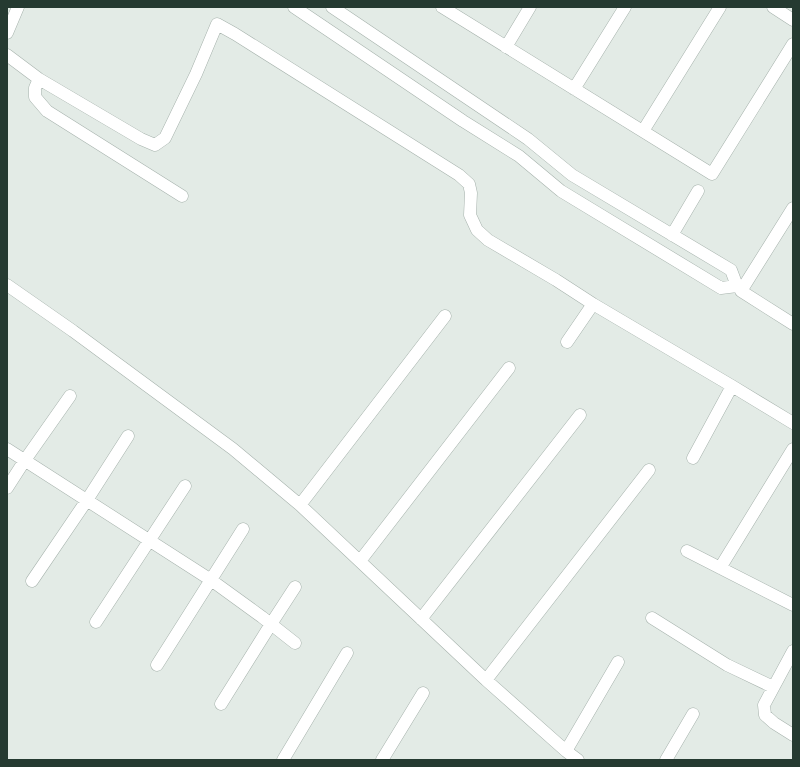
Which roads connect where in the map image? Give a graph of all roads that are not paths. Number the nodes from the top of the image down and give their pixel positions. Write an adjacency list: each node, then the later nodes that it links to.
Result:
1 (18, 7): 10 (street)
2 (294, 7): 17 (street)
3 (332, 7): 15 (street)
4 (442, 7): 12 (street)
5 (530, 7): 12 (street)
6 (625, 7): 16 (street)
7 (720, 7): 20 (street)
8 (773, 7): 9 (street)
9 (793, 20)
10 (7, 33)
11 (793, 44): 20 (street)
12 (506, 47): 16 (street)
13 (7, 55): 14 (street)
14 (39, 79): 22 (street); 27 (street)
15 (454, 88): 17 (street); 18 (street)
16 (574, 89): 20 (street)
17 (442, 107): 19 (street)
18 (486, 110): 19 (street); 24 (street)
19 (474, 128): 26 (street)
20 (643, 131)
21 (698, 191): 24 (street)
22 (182, 196)
23 (793, 208): 26 (street)
24 (672, 235): 26 (street)
25 (7, 285): 45 (street)
26 (739, 289): 29 (street)
27 (593, 304): 30 (street); 32 (street)
28 (445, 316): 45 (street)
29 (793, 324)
30 (567, 342)
31 (510, 368): 49 (street)
32 (732, 386): 35 (street); 39 (street)
33 (70, 396): 40 (street)
34 (580, 415): 56 (street)
35 (793, 424)
36 (128, 436): 44 (street)
37 (7, 449): 40 (street)
38 (793, 449): 50 (street)
39 (693, 458)
40 (25, 460): 43 (street); 44 (street)
41 (649, 470): 64 (street)
42 (185, 486): 47 (street)
43 (7, 488)
44 (86, 500): 47 (street); 52 (street)
45 (300, 505): 49 (street)
46 (244, 529): 51 (street)
47 (150, 540): 51 (street); 57 (street)
48 (687, 551): 50 (street)
49 (360, 561): 56 (street)
50 (720, 568): 54 (street)
51 (211, 580): 58 (street); 63 (street)
52 (32, 581)
53 (295, 587): 58 (street)
54 (793, 605)
55 (652, 618): 65 (street)
56 (422, 619): 64 (street)
57 (96, 622)
58 (270, 624): 59 (street); 67 (street)
59 (295, 643)
60 (793, 651): 65 (street)
61 (347, 653): 71 (street)
62 (618, 662): 70 (street)
63 (157, 665)
64 (486, 680): 70 (street)
65 (773, 687): 69 (street)
66 (423, 693): 72 (street)
67 (221, 704)
68 (694, 714): 74 (street)
69 (793, 735)
70 (566, 751): 73 (street)
71 (283, 760)
72 (382, 760)
73 (578, 760)
74 (666, 760)

